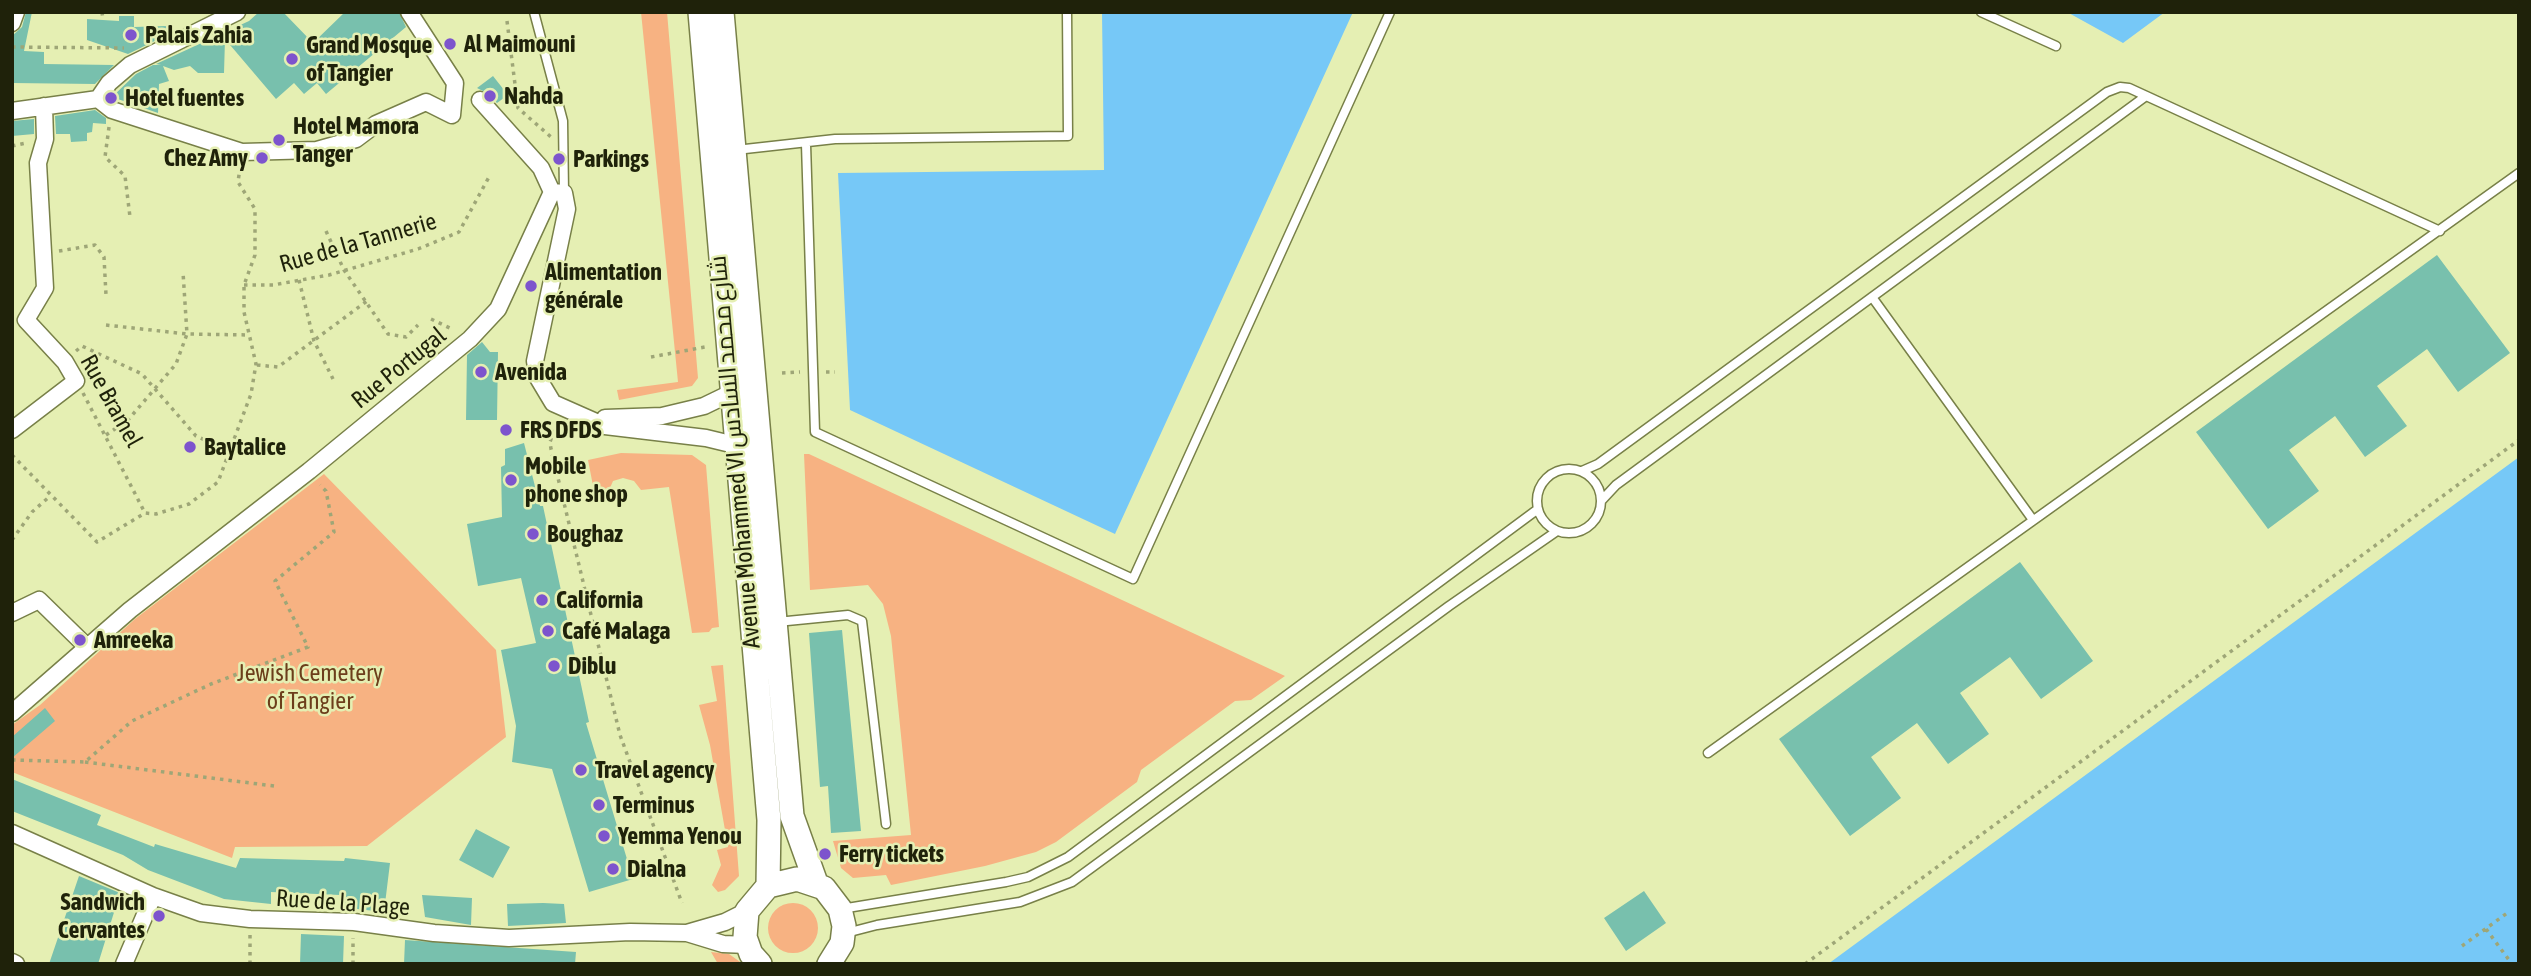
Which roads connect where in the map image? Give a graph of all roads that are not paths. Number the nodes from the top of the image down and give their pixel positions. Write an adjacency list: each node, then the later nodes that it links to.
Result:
1 (16, 12): 10 (street)
2 (237, 12): 13 (street)
3 (410, 12): 13 (street)
4 (534, 12): 20 (lane)
5 (700, 12): 23 (main road, Avenue Mohammed VI شارع محمد السادس)
6 (722, 12): 18 (main road, Avenue Mohammed VI شارع محمد السادس)
7 (1067, 12): 17 (lane)
8 (1390, 12): 17 (lane)
9 (1981, 12): 11 (lane)
10 (12, 23)
11 (2056, 46)
12 (2146, 96): 21 (lane); 22 (lane); 27 (lane)
13 (98, 99): 15 (street)
14 (480, 100): 20 (street)
15 (44, 106): 16 (street); 25 (street, Rue Bramel)
16 (12, 111)
17 (806, 144): 18 (lane)
18 (736, 150): 33 (main road, Avenue Mohammed VI شارع محمد السادس)
19 (2519, 173): 21 (lane)
20 (558, 192): 24 (street); 35 (street, Rue Portugal)
21 (2440, 231): 30 (lane)
22 (1872, 297): 28 (lane); 30 (lane)
23 (735, 391): 24 (street); 26 (main road, Avenue Mohammed VI شارع محمد السادس)
24 (592, 414): 26 (street)
25 (12, 430)
26 (739, 446): 40 (main road, Avenue Mohammed VI شارع محمد السادس)
27 (1581, 471): 28 (lane); 29 (lane)
28 (1602, 500): 31 (lane)
29 (1538, 509): 31 (lane); 42 (lane)
30 (2032, 520): 36 (lane)
31 (1557, 531): 45 (lane)
32 (12, 613): 34 (street)
33 (774, 622): 37 (lane); 39 (main road, Avenue Mohammed VI شارع محمد السادس)
34 (83, 643)
35 (12, 713)
36 (1709, 753)
37 (886, 824)
38 (12, 833): 41 (street, Rue de la Plage)
39 (816, 883): 40 (main road); 42 (main road)
40 (768, 886): 43 (main road)
41 (153, 896): 44 (street, Rue de la Plage); 47 (street)
42 (840, 909): 45 (main road)
43 (747, 911): 44 (street); 46 (main road)
44 (687, 933): 46 (street)
45 (844, 934): 48 (main road)
46 (753, 954)
47 (124, 964)
48 (829, 964)

